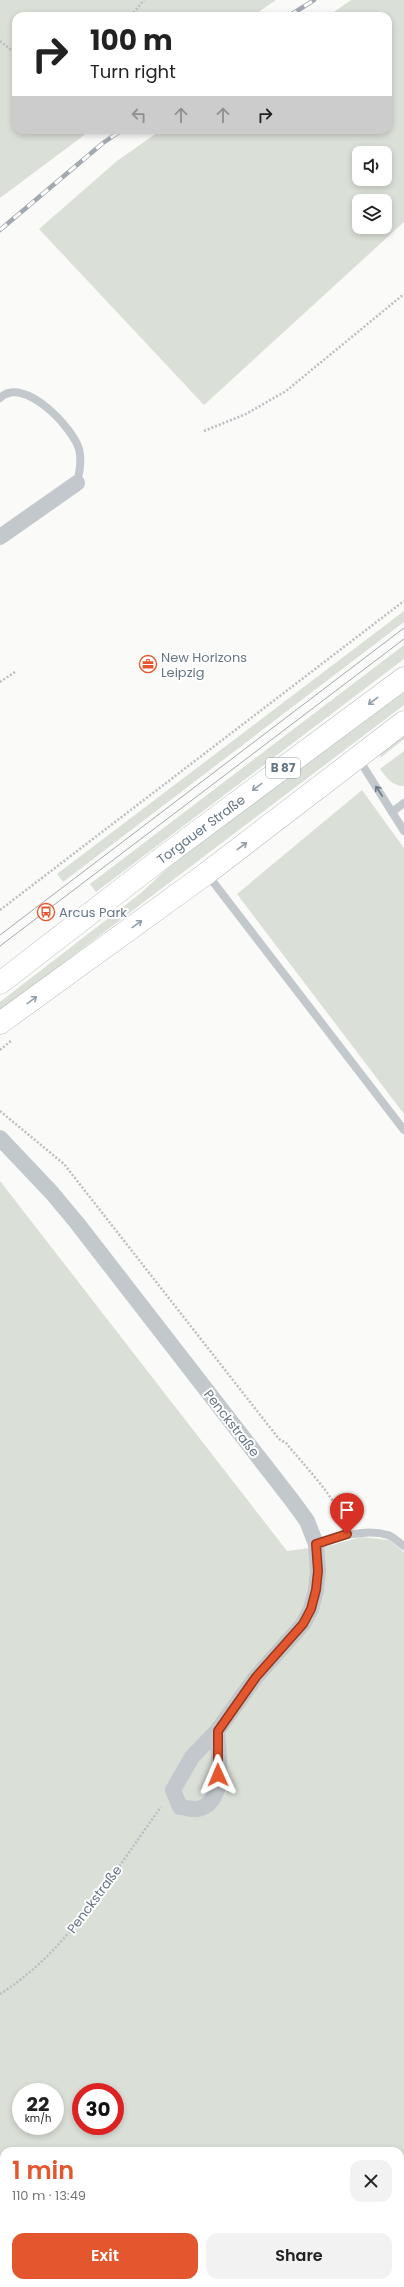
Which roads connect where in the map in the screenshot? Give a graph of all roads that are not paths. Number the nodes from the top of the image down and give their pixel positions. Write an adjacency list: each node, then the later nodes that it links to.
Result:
1 (0, 398): 2 (lane)
2 (77, 482): 3 (street)
3 (0, 538)
4 (404, 678): 11 (main road, Torgauer Straße / B 87, one-way to 11)
5 (404, 722): 6 (main road, B 87)
6 (358, 758): 8 (lane, one-way to 6); 10 (main road, B 87, one-way to 6)
7 (404, 803): 8 (lane)
8 (392, 812): 9 (lane)
9 (403, 829)
10 (207, 873): 12 (main road, B 87, one-way to 10); 13 (lane)
11 (0, 983)
12 (0, 1023)
13 (404, 1130)
14 (0, 1138): 15 (street, Penckstraße)
15 (316, 1544): 16 (lane); 17 (street, Penckstraße)
16 (404, 1546)
17 (218, 1731): 17 (street, Penckstraße)

